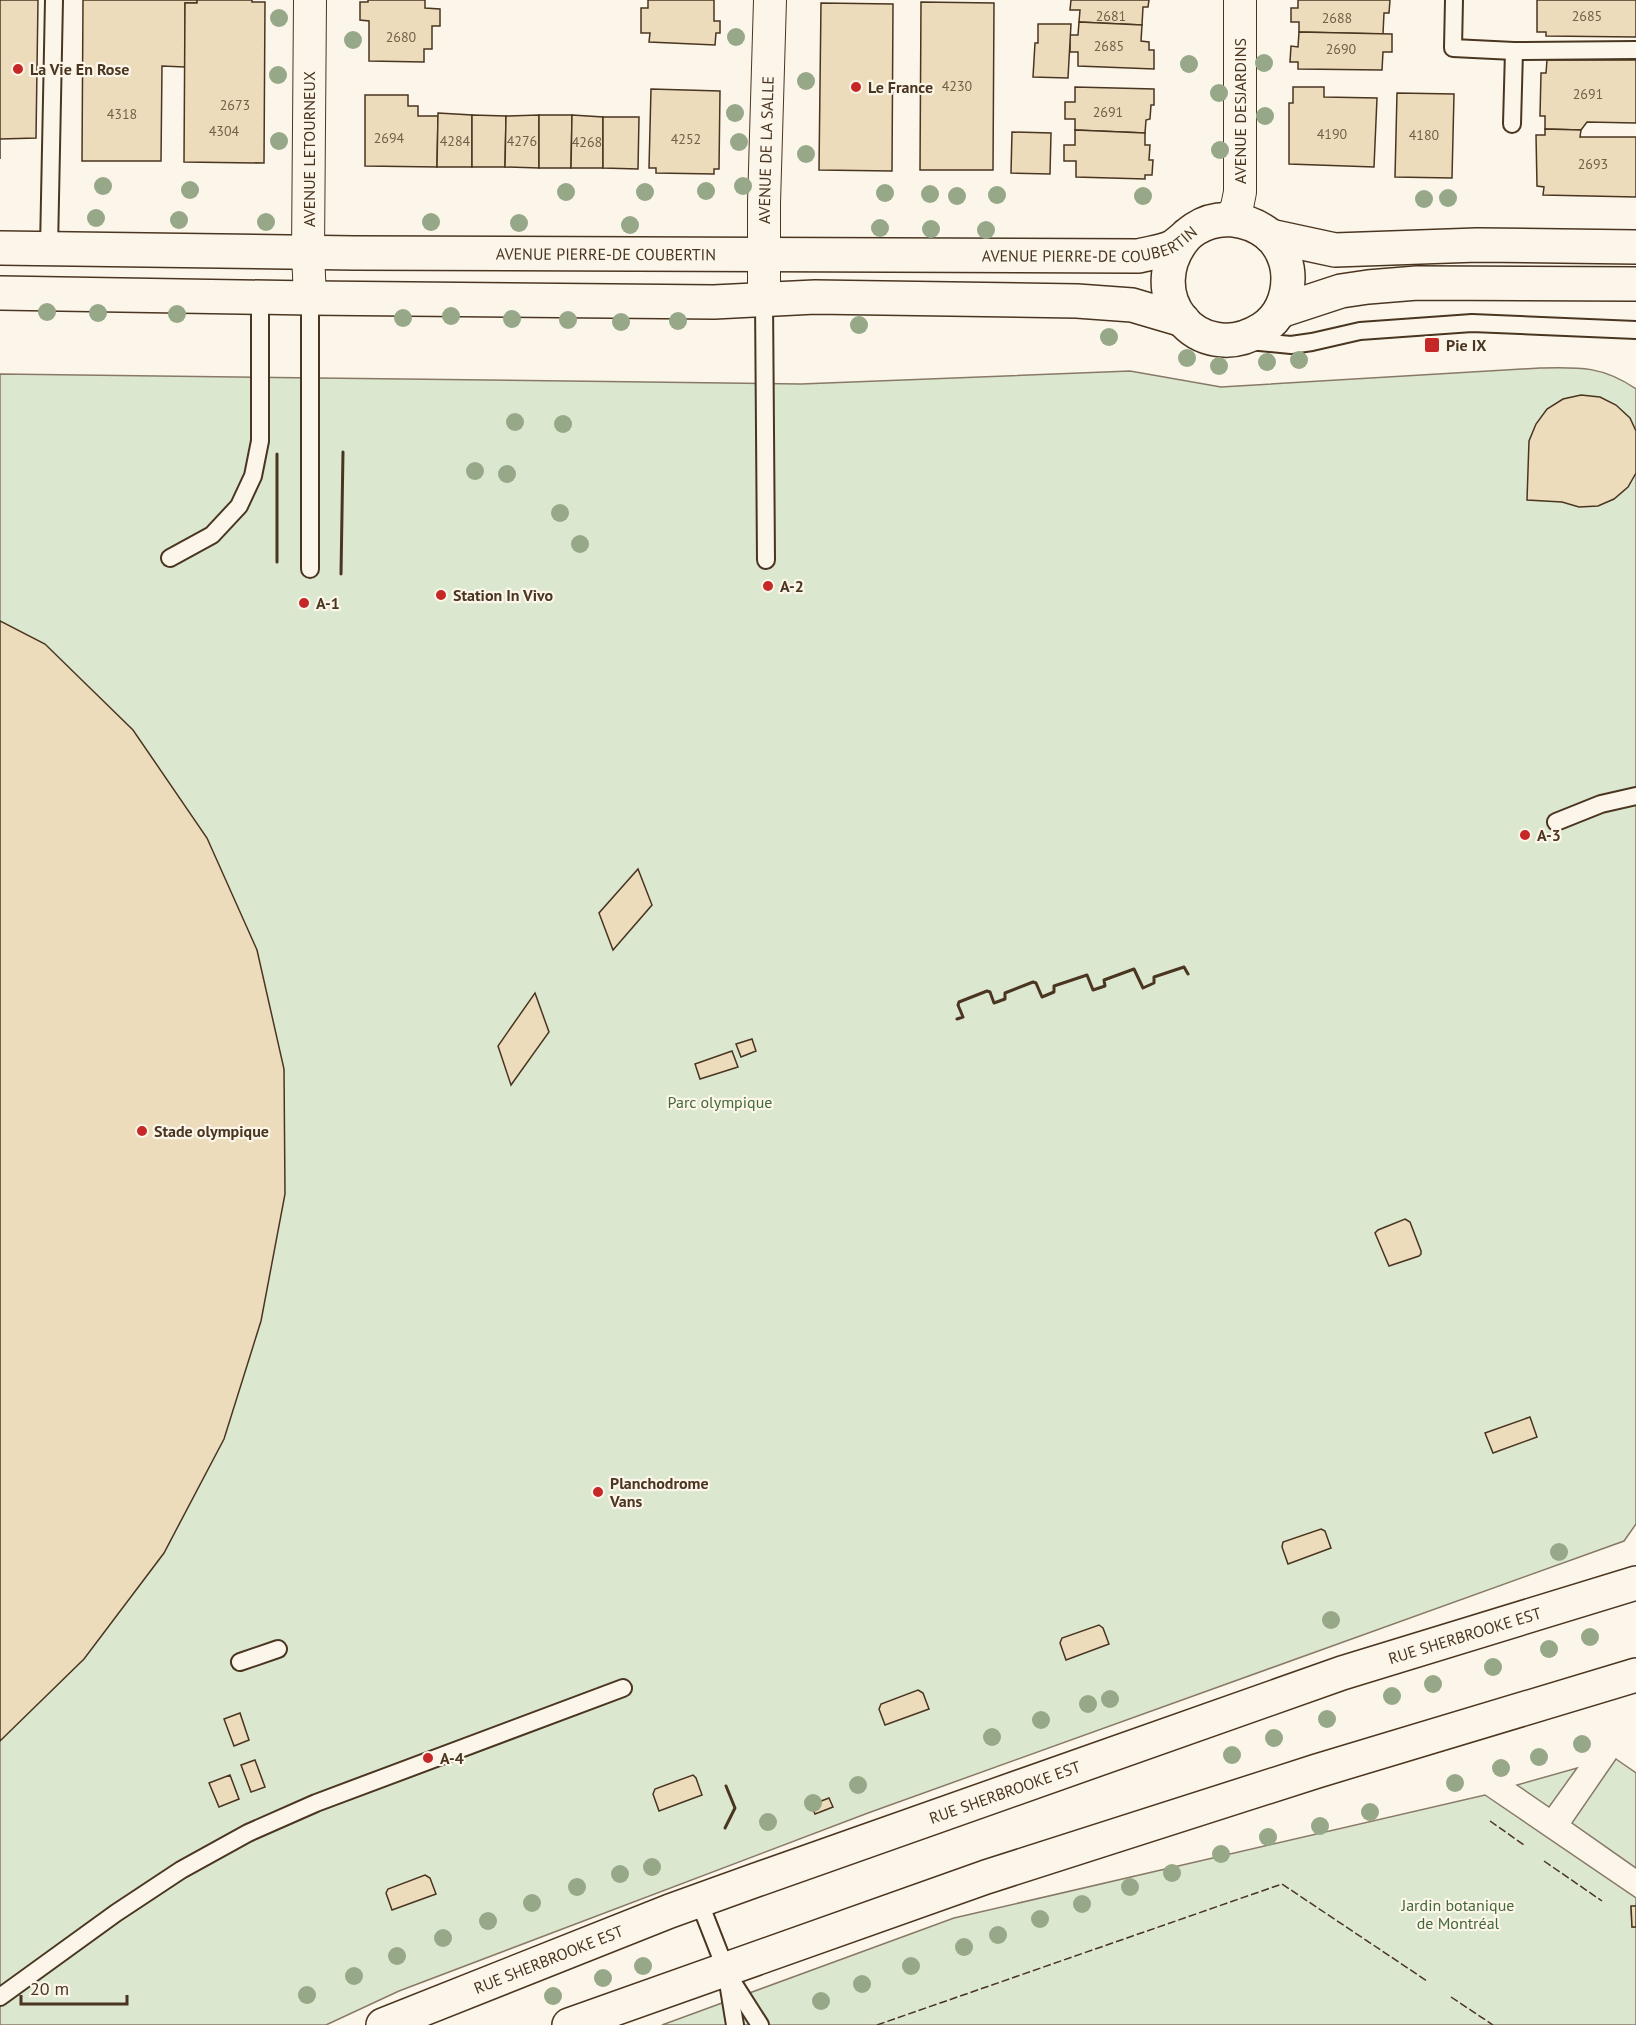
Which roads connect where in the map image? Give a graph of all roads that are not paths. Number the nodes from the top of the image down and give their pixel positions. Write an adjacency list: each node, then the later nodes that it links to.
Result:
1 (54, 0): 14 (lane)
2 (310, 0): 15 (street, AVENUE LETOURNEUX)
3 (770, 0): 16 (street, AVENUE DE LA SALLE)
4 (1240, 0): 9 (street, AVENUE DESJARDINS)
5 (1454, 0): 7 (lane)
6 (1636, 50): 7 (lane)
7 (1514, 51): 8 (lane)
8 (1512, 124)
9 (1230, 219): 10 (street); 11 (street)
10 (1187, 235): 16 (street, AVENUE PIERRE-DE COUBERTIN); 23 (street, AVENUE PIERRE-DE COUBERTIN)
11 (1270, 236): 12 (street); 22 (street)
12 (1636, 247)
13 (0, 248): 14 (street, AVENUE PIERRE-DE COUBERTIN)
14 (49, 248): 15 (street, AVENUE PIERRE-DE COUBERTIN)
15 (308, 253): 16 (street, AVENUE PIERRE-DE COUBERTIN); 20 (street, AVENUE LETOURNEUX)
16 (763, 254): 21 (street, AVENUE DE LA SALLE)
17 (1636, 284): 22 (street)
18 (0, 293): 19 (street)
19 (260, 297): 20 (street); 26 (lane)
20 (310, 298): 21 (street); 28 (lane)
21 (764, 300): 23 (street); 27 (lane)
22 (1280, 311): 25 (street)
23 (1183, 320): 25 (street)
24 (1636, 330): 25 (lane)
25 (1239, 339)
26 (170, 558)
27 (766, 560)
28 (310, 568)
29 (1636, 796): 30 (lane)
30 (1556, 822)
31 (1636, 1583): 36 (street, RUE SHERBROOKE EST)
32 (278, 1649): 33 (lane)
33 (240, 1662)
34 (1636, 1675): 37 (street)
35 (623, 1688): 38 (lane)
36 (699, 1901): 37 (lane); 39 (street, RUE SHERBROOKE EST)
37 (726, 1970): 40 (street); 41 (lane); 42 (lane)
38 (0, 1997)
39 (383, 2025)
40 (569, 2025)
41 (735, 2025)
42 (760, 2025)

